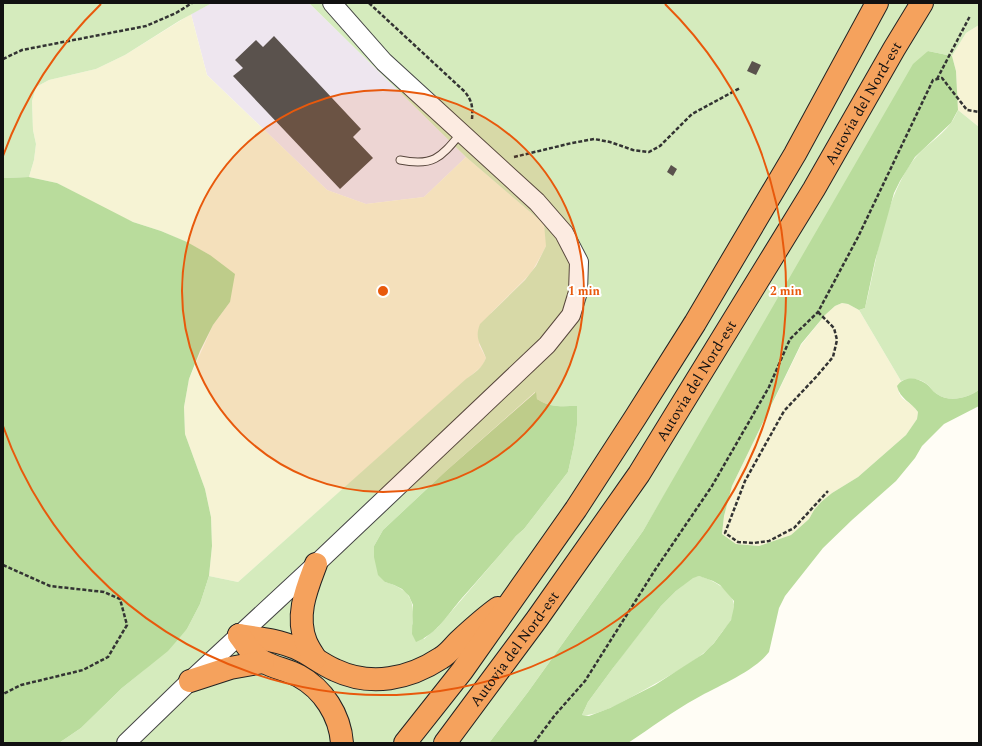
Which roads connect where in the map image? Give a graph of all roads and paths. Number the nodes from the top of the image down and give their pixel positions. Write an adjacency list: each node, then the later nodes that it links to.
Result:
1 (192, 3): 7 (path)
2 (332, 3): 11 (street)
3 (368, 3): 11 (path)
4 (877, 3): 18 (highway, Autovia del Nord-est)
5 (922, 3): 27 (highway, Autovia del Nord-est)
6 (970, 16): 8 (path)
7 (3, 59)
8 (937, 79): 10 (path); 14 (path)
9 (740, 88): 13 (path)
10 (979, 112)
11 (462, 133): 12 (lane); 13 (street)
12 (400, 160)
13 (495, 163): 16 (street)
14 (818, 312): 15 (path); 28 (path)
15 (828, 491)
16 (316, 564): 19 (street); 20 (highway)
17 (3, 566): 23 (path)
18 (515, 595): 20 (highway); 26 (highway, Autovia del Nord-est)
19 (239, 635): 20 (highway); 21 (highway); 22 (street)
20 (315, 658)
21 (263, 662): 22 (highway); 25 (highway)
22 (190, 680): 24 (street)
23 (3, 694)
24 (126, 743)
25 (342, 743)
26 (406, 743)
27 (445, 743)
28 (534, 743)

